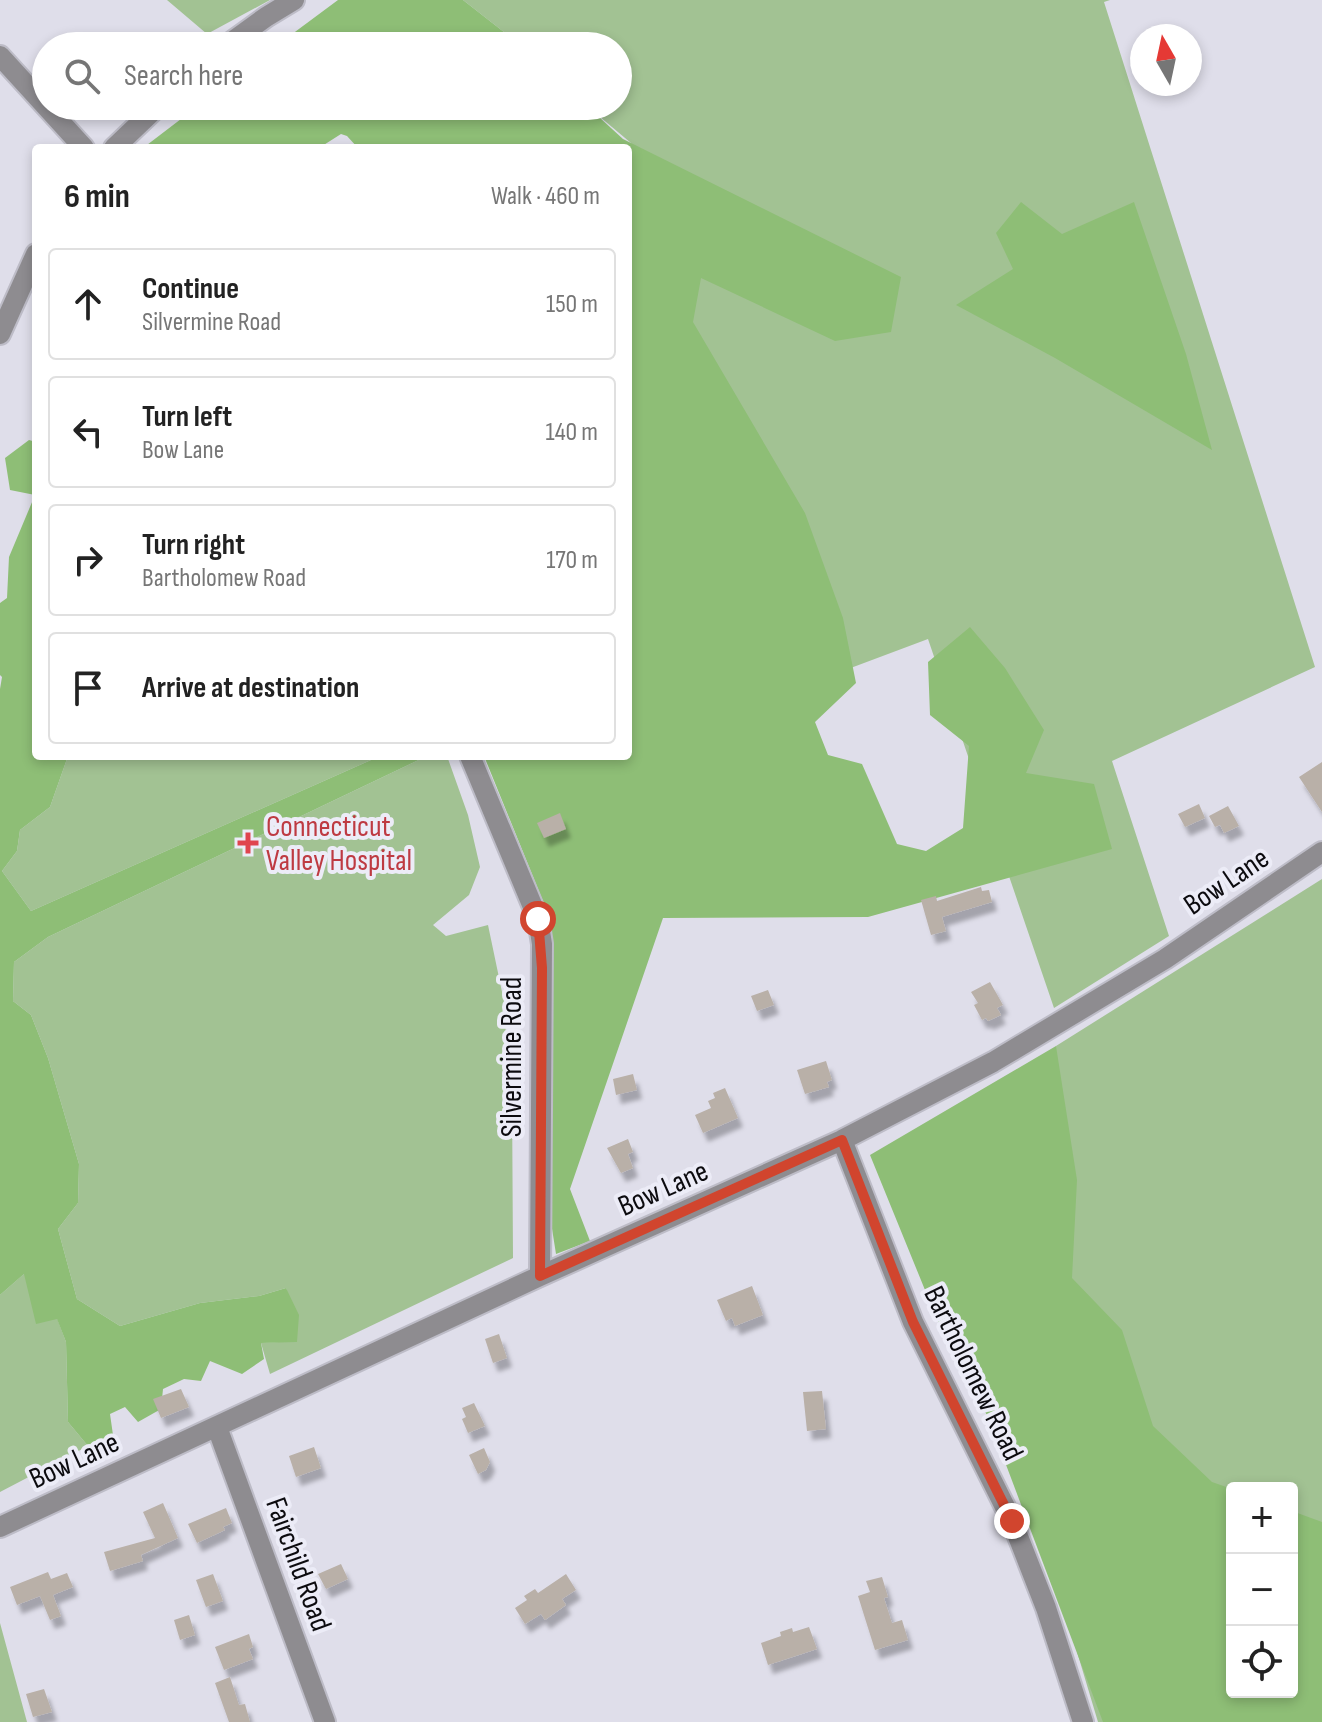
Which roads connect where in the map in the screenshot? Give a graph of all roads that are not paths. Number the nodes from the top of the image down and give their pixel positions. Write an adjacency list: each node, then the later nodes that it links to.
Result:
1 (294, 0): 2 (street)
2 (245, 32)
3 (0, 56): 4 (street)
4 (32, 91)
5 (58, 120): 7 (street)
6 (143, 120): 8 (street)
7 (80, 144)
8 (118, 144)
9 (32, 263): 10 (street)
10 (0, 334)
11 (472, 760): 14 (street, Silvermine Road)
12 (1322, 852): 13 (street, Bow Lane)
13 (842, 1140): 14 (street, Bow Lane); 18 (street, Bartholomew Road)
14 (540, 1276): 15 (street, Bow Lane)
15 (217, 1427): 16 (street, Bow Lane); 17 (street, Fairchild Road)
16 (0, 1527)
17 (325, 1722)
18 (1083, 1722)

